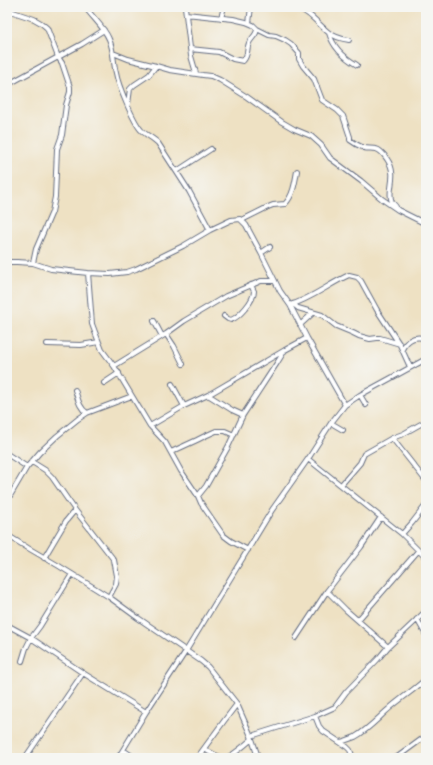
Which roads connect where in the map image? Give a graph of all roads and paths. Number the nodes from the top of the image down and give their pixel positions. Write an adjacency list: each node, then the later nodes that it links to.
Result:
1 (85, 7): 11 (street)
2 (185, 7): 7 (street)
3 (224, 7): 8 (street)
4 (251, 7): 9 (street)
5 (295, 7): 12 (street)
6 (7, 10): 16 (street)
7 (186, 14): 8 (street); 14 (street)
8 (221, 18): 9 (street)
9 (249, 23): 10 (street)
10 (257, 29): 14 (street); 25 (street)
11 (104, 30): 15 (street); 16 (street)
12 (328, 32): 13 (street); 17 (street)
13 (349, 40)
14 (190, 49): 19 (street)
15 (113, 53): 18 (street); 21 (street)
16 (58, 57): 20 (street); 32 (street)
17 (357, 65)
18 (156, 66): 19 (street); 21 (street)
19 (196, 73): 25 (street)
20 (7, 85)
21 (128, 104): 23 (street)
22 (211, 149): 23 (street)
23 (177, 171): 28 (street)
24 (298, 171): 26 (street)
25 (398, 210): 27 (street)
26 (242, 220): 28 (street); 30 (street)
27 (426, 224)
28 (210, 230): 33 (street)
29 (270, 247): 30 (street)
30 (261, 253): 34 (street)
31 (7, 262): 32 (street)
32 (33, 263): 33 (street)
33 (88, 273): 44 (street)
34 (275, 281): 35 (street); 36 (street)
35 (251, 285): 38 (street); 41 (street)
36 (292, 305): 37 (street); 40 (street); 46 (street)
37 (314, 313): 40 (street); 46 (street)
38 (224, 316)
39 (154, 321): 41 (street)
40 (300, 325): 42 (street)
41 (164, 335): 49 (street); 50 (street)
42 (306, 338): 47 (street); 59 (street)
43 (426, 339): 46 (street)
44 (99, 342): 45 (street); 50 (street)
45 (47, 344)
46 (401, 347): 51 (street)
47 (285, 350): 56 (street); 63 (street)
48 (426, 359): 51 (street)
49 (183, 364)
50 (114, 366): 52 (street)
51 (410, 367): 57 (street)
52 (119, 374): 53 (street); 58 (street)
53 (104, 383)
54 (172, 384): 61 (street)
55 (75, 390): 62 (street)
56 (208, 394): 61 (street); 63 (street)
57 (360, 395): 59 (street); 60 (street)
58 (132, 396): 62 (street); 66 (street)
59 (345, 405): 65 (street)
60 (366, 405)
61 (184, 406): 66 (street)
62 (87, 413): 73 (street)
63 (243, 415): 68 (street)
64 (426, 421): 69 (street)
65 (331, 423): 67 (street); 72 (street)
66 (150, 426): 70 (street)
67 (343, 430)
68 (234, 435): 70 (street); 77 (street)
69 (392, 438): 75 (street); 76 (street)
70 (171, 452): 77 (street)
71 (7, 454): 74 (street)
72 (308, 458): 76 (street); 84 (street)
73 (32, 462): 74 (street); 80 (street)
74 (27, 467): 78 (street)
75 (426, 481)
76 (341, 485): 81 (street)
77 (198, 496): 84 (street)
78 (7, 502)
79 (426, 505): 82 (street)
80 (75, 510): 86 (street); 90 (street)
81 (381, 517): 82 (street); 89 (street)
82 (402, 534): 85 (street)
83 (7, 535): 86 (street)
84 (248, 550): 99 (street)
85 (418, 551): 87 (street); 92 (street)
86 (44, 558): 88 (street)
87 (426, 558)
88 (72, 574): 90 (street); 96 (street)
89 (327, 591): 92 (street); 97 (street)
90 (109, 597): 99 (street)
91 (426, 611): 93 (street)
92 (358, 620): 98 (street)
93 (417, 620): 95 (street); 98 (street)
94 (7, 626): 96 (street)
95 (426, 634)
96 (32, 638): 100 (street); 101 (street)
97 (296, 638)
98 (388, 647): 105 (street)
99 (186, 651): 103 (street); 104 (street)
100 (22, 661)
101 (83, 673): 104 (street); 111 (street)
102 (426, 679): 108 (street)
103 (237, 704): 107 (street); 109 (street)
104 (146, 712): 110 (street)
105 (315, 716): 107 (street); 108 (street)
106 (426, 736): 117 (street)
107 (252, 738): 109 (street); 115 (street)
108 (340, 742): 116 (street)
109 (204, 749): 114 (street)
110 (123, 750): 112 (street); 113 (street)
111 (25, 758)
112 (118, 758)
113 (135, 758)
114 (197, 758)
115 (257, 758)
116 (354, 758)
117 (396, 758)

